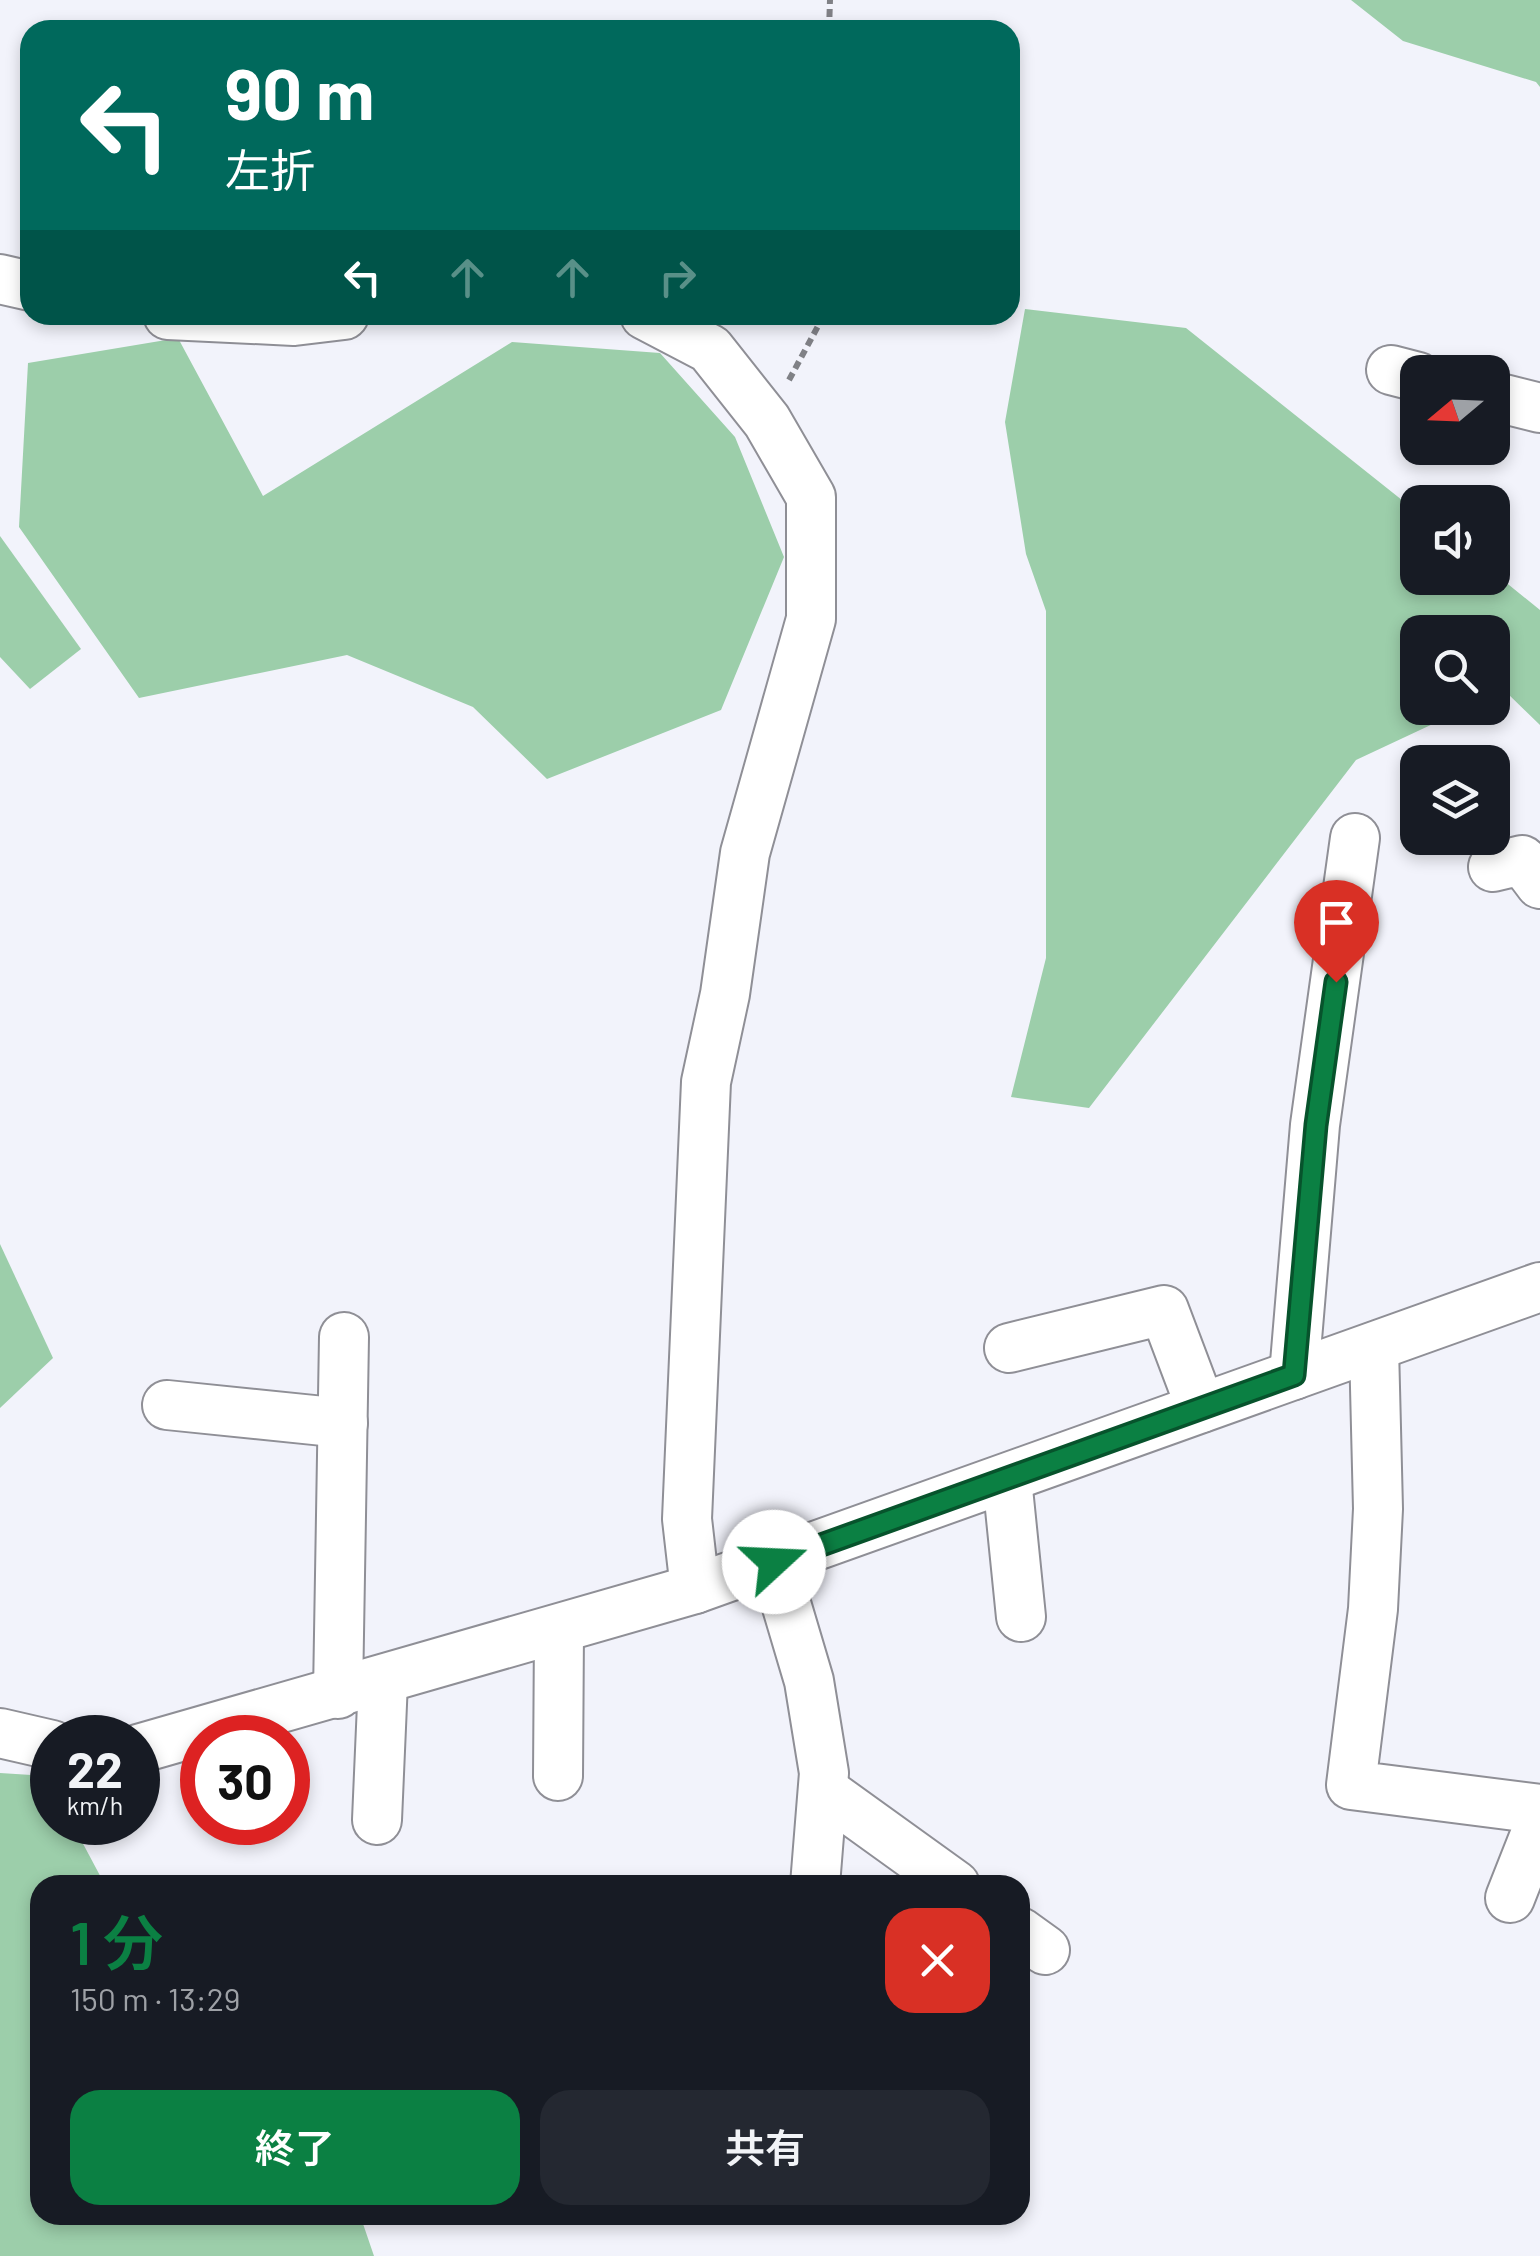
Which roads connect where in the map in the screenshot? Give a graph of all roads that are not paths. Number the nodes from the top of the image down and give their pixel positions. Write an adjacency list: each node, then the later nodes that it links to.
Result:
1 (665, 325): 17 (street)
2 (1510, 400): 3 (street)
3 (1540, 408)
4 (1356, 838): 11 (street)
5 (1493, 867): 6 (street)
6 (1540, 884)
7 (1540, 1287): 9 (street)
8 (344, 1336): 14 (street)
9 (1374, 1346): 11 (street); 27 (street)
10 (1009, 1348): 13 (street)
11 (1294, 1375): 13 (street)
12 (167, 1404): 14 (street)
13 (1201, 1408): 15 (street)
14 (343, 1423): 21 (street)
15 (1007, 1479): 16 (street); 18 (street)
16 (774, 1562): 17 (street); 26 (street)
17 (695, 1589): 19 (street)
18 (1021, 1617)
19 (558, 1630): 20 (street); 25 (street)
20 (383, 1681): 21 (street); 28 (street)
21 (338, 1694): 24 (street)
22 (0, 1733): 23 (street)
23 (30, 1740)
24 (160, 1743)
25 (558, 1776)
26 (823, 1790): 30 (street); 31 (street)
27 (1540, 1809)
28 (377, 1820)
29 (1540, 1822): 32 (street)
30 (815, 1875)
31 (941, 1875)
32 (1510, 1898)

